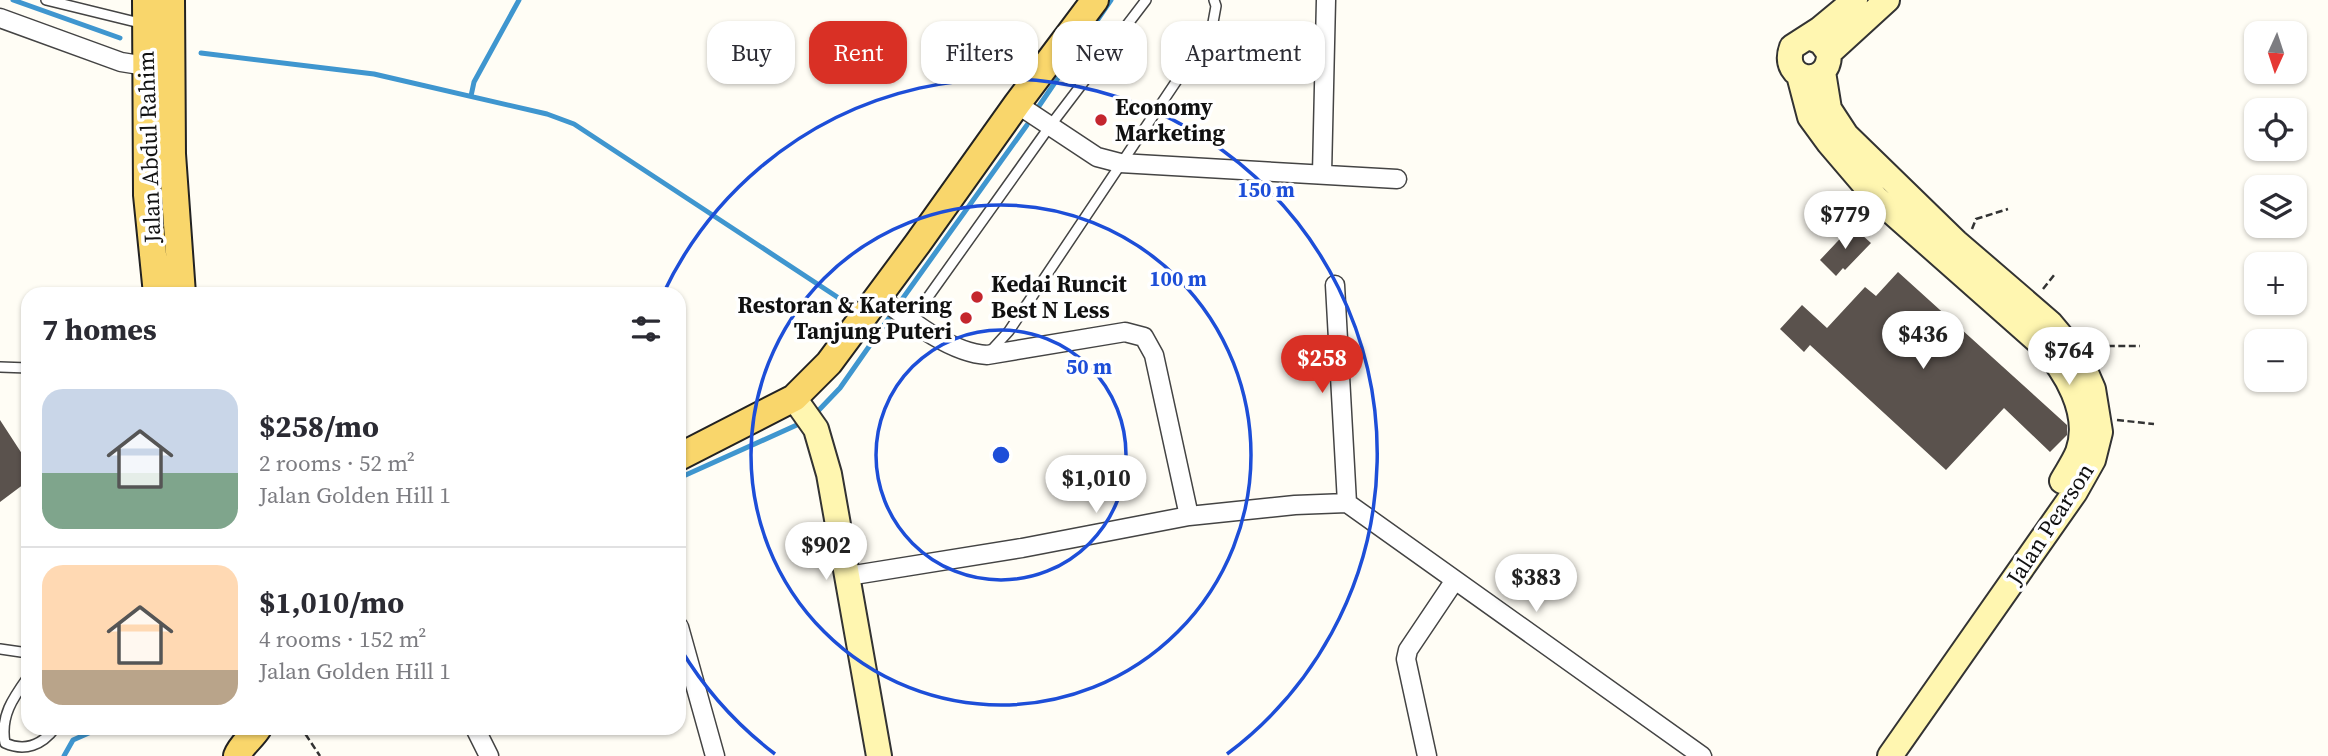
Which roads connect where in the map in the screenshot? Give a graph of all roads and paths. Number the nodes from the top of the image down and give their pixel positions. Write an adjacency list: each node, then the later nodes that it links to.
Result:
1 (46, 0): 9 (lane)
2 (172, 0): 23 (main road, Jalan Abdul Rahim)
3 (1095, 0): 14 (main road)
4 (1146, 0): 15 (lane)
5 (1214, 0): 16 (lane)
6 (1326, 0): 17 (street)
7 (1855, 0): 11 (main road)
8 (1887, 0): 13 (main road)
9 (146, 12): 12 (main road, Jalan Abdul Rahim)
10 (0, 18): 12 (street)
11 (1809, 37): 13 (main road); 13 (main road)
12 (146, 66): 22 (main road, Jalan Abdul Rahim)
13 (1817, 67): 20 (main road, Jalan Pearson); 54 (main road, Jalan Pearson)
14 (1017, 104): 15 (street); 24 (main road)
15 (1050, 126): 16 (street); 25 (lane)
16 (1120, 163): 17 (street); 27 (lane)
17 (1322, 174): 18 (street)
18 (1397, 178)
19 (2008, 209): 20 (path)
20 (1963, 248): 28 (main road, Jalan Pearson)
21 (1335, 285): 35 (street)
22 (156, 287)
23 (182, 287)
24 (877, 295): 25 (street); 31 (main road)
25 (911, 321): 27 (street)
26 (2140, 346): 28 (path)
27 (987, 355): 36 (street)
28 (2080, 359): 32 (main road, Jalan Pearson)
29 (0, 367): 30 (lane)
30 (21, 368)
31 (794, 398): 34 (main road); 37 (main road)
32 (2100, 419): 33 (path); 55 (main road, Jalan Pearson)
33 (2154, 424)
34 (686, 453)
35 (1348, 503): 36 (street); 38 (street)
36 (1189, 516): 37 (street)
37 (848, 576): 51 (main road)
38 (1455, 580): 52 (street); 53 (street)
39 (0, 649): 40 (lane)
40 (21, 652)
41 (686, 652): 50 (street)
42 (21, 687): 43 (lane)
43 (50, 735)
44 (254, 735): 47 (main road)
45 (306, 735): 48 (path)
46 (478, 735): 49 (street)
47 (237, 745)
48 (320, 756)
49 (489, 756)
50 (715, 756)
51 (879, 756)
52 (1427, 756)
53 (1702, 756)
54 (1873, 756)
55 (1890, 756)

